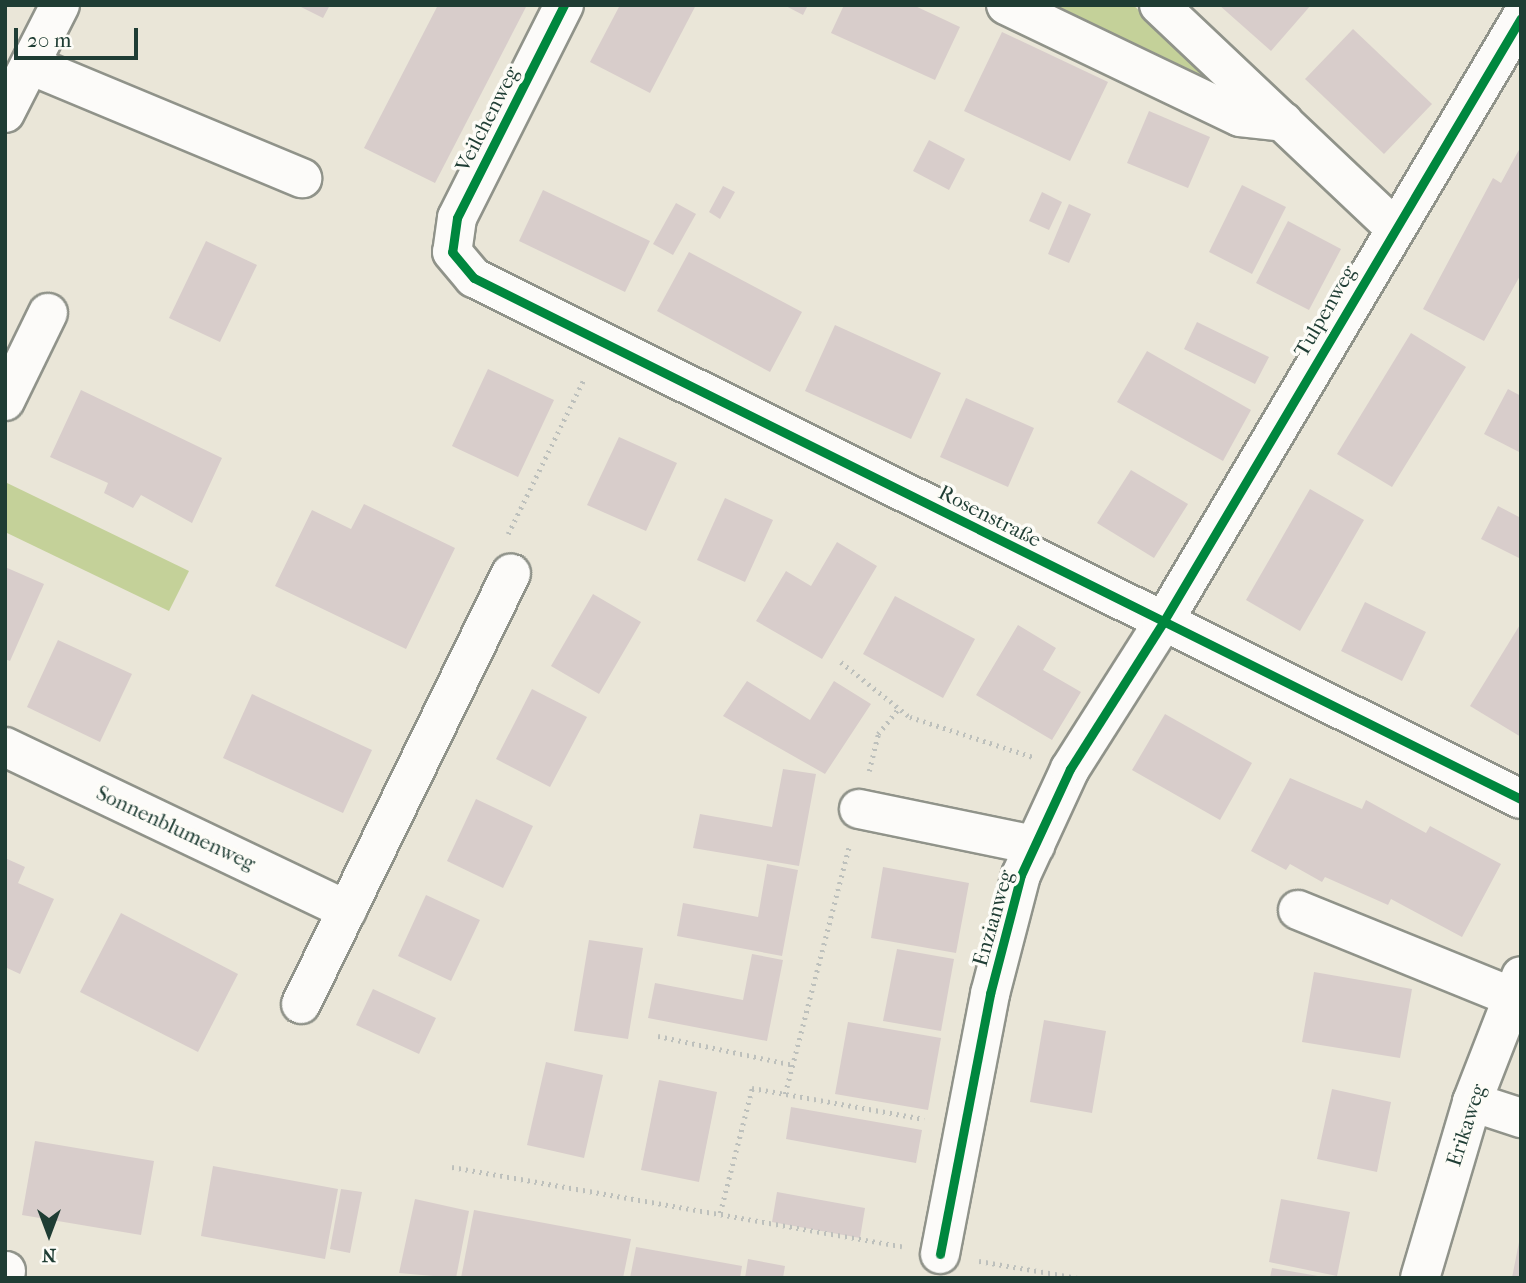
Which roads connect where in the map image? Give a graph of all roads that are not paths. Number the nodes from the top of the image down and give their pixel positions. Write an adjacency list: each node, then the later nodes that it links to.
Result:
1 (60, 5): 6 (street)
2 (565, 5): 11 (street, Veilchenweg)
3 (1006, 5): 8 (street)
4 (1159, 5): 8 (street)
5 (1521, 18): 10 (street, Tulpenweg)
6 (30, 65): 7 (street); 9 (street)
7 (5, 113)
8 (1284, 122): 10 (street)
9 (302, 178)
10 (1394, 228): 15 (street, Tulpenweg)
11 (452, 252): 15 (street, Rosenstraße)
12 (48, 313): 13 (street)
13 (5, 401)
14 (512, 573): 20 (street)
15 (1162, 624): 17 (street, Rosenstraße); 19 (street, Enzianweg)
16 (5, 747): 20 (street, Sonnenblumenweg)
17 (1521, 799)
18 (859, 809): 19 (street)
19 (1035, 845): 26 (street, Enzianweg)
20 (347, 910): 23 (street)
21 (1298, 910): 22 (street)
22 (1517, 986): 24 (street, Erikaweg)
23 (301, 1004)
24 (1472, 1102): 25 (street); 27 (street, Erikaweg)
25 (1521, 1118)
26 (940, 1254)
27 (1420, 1278)

